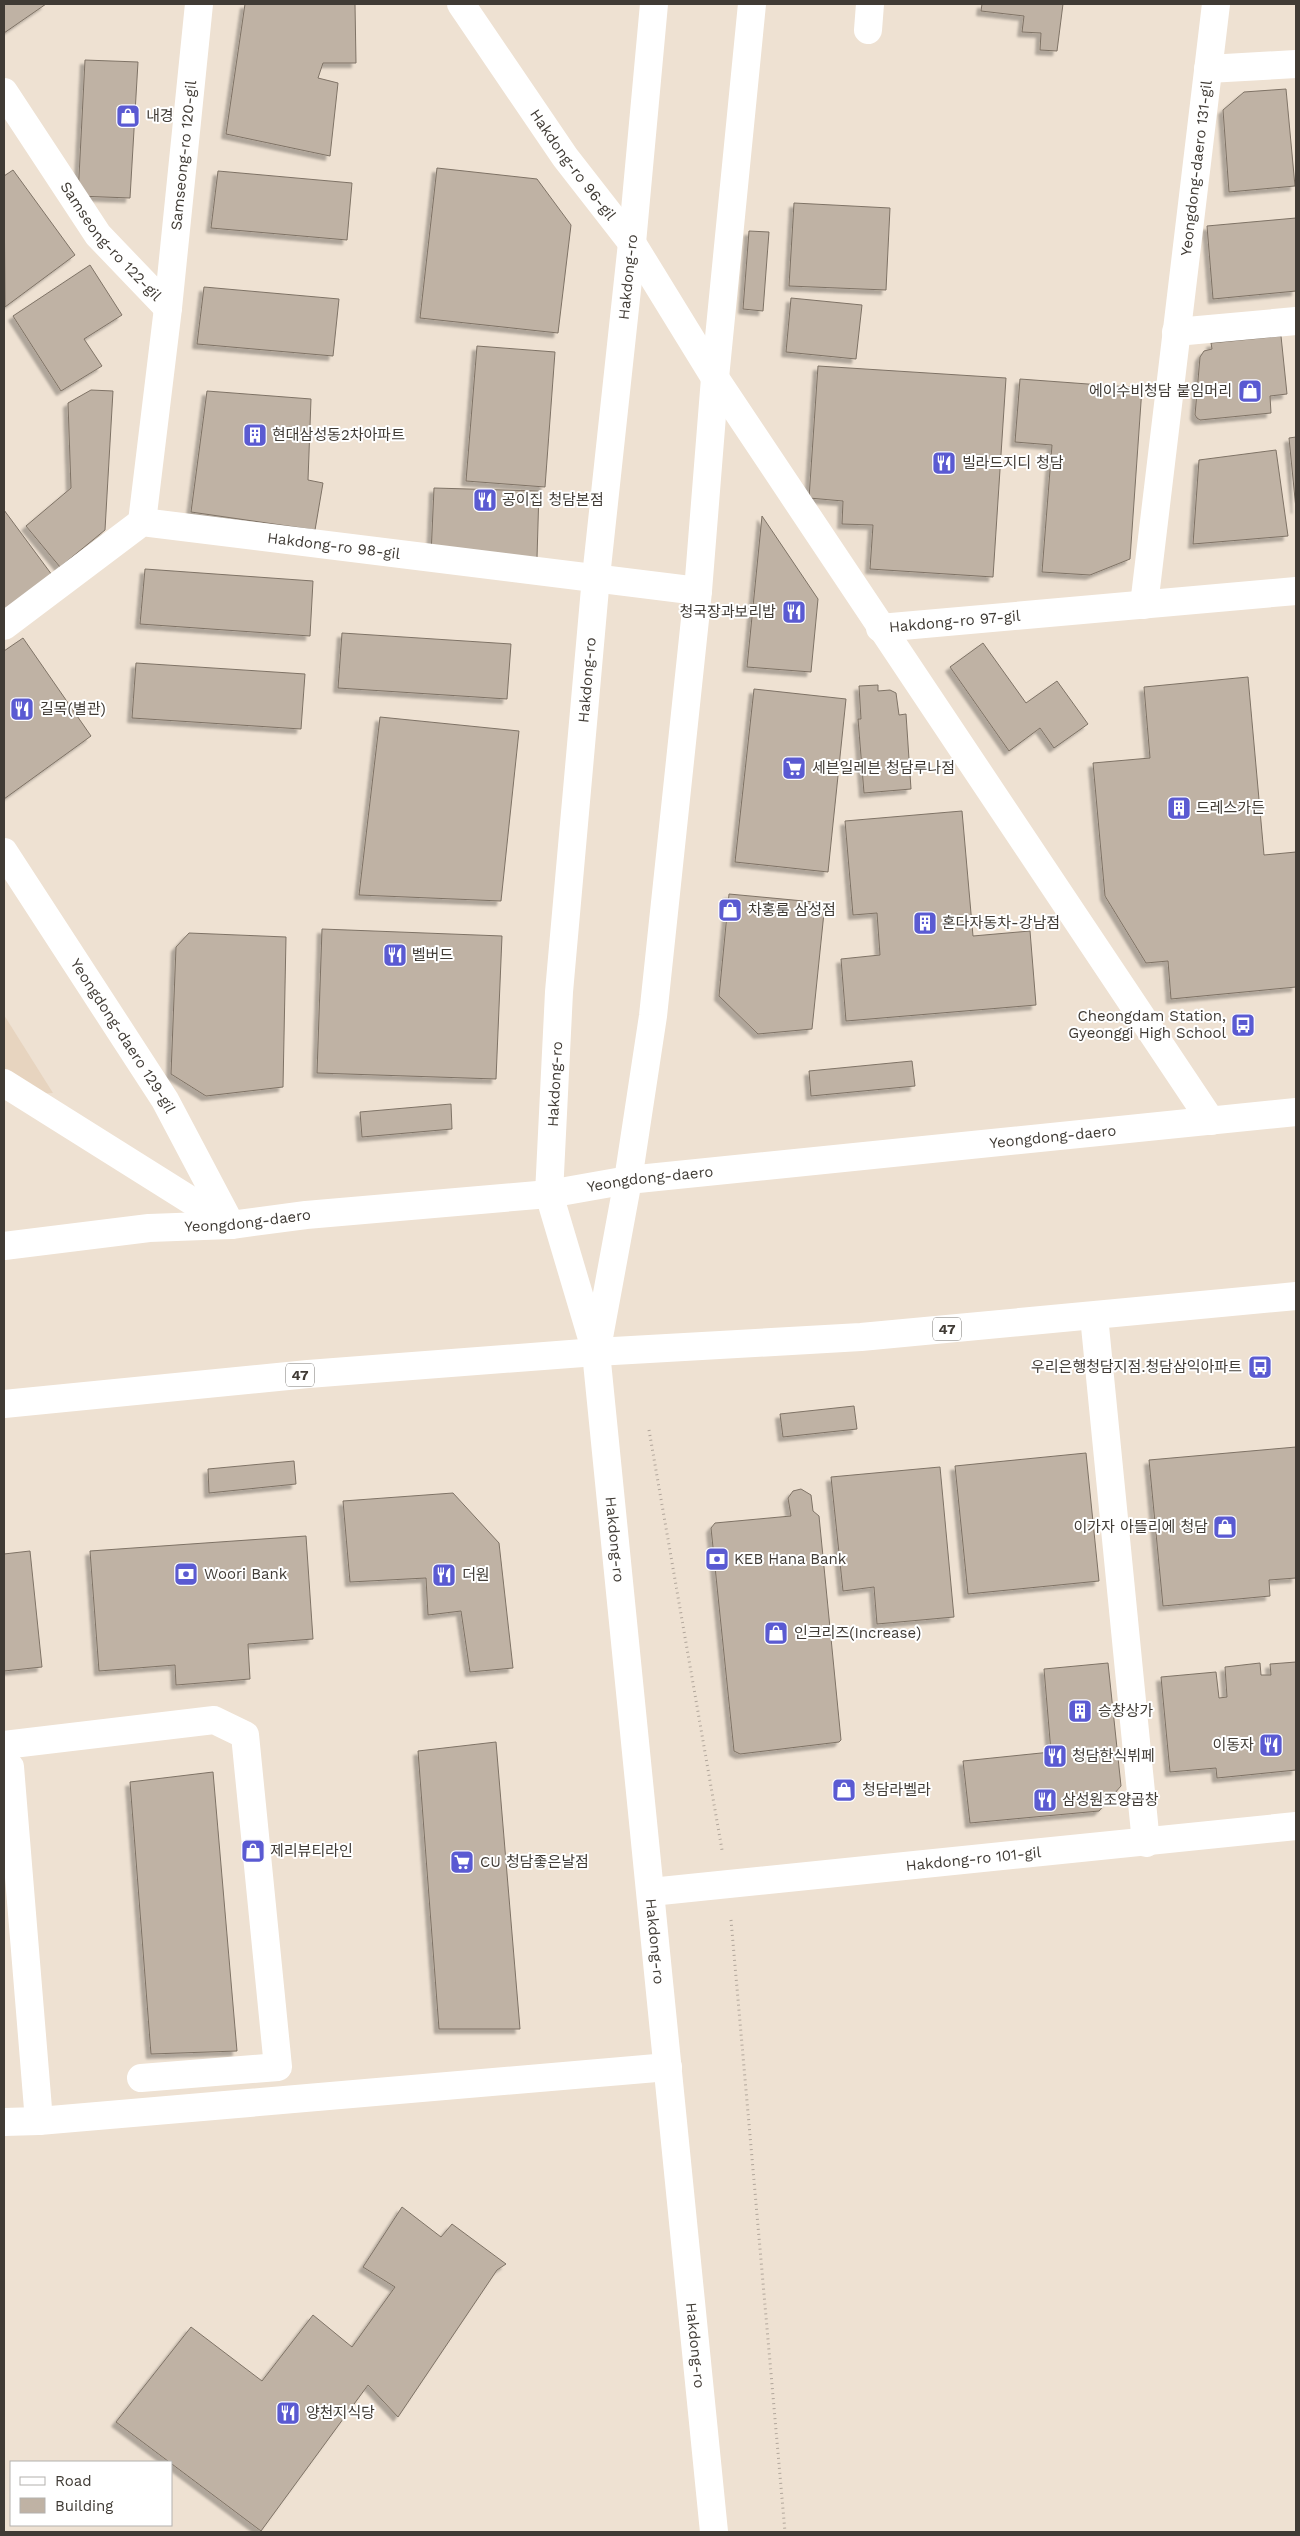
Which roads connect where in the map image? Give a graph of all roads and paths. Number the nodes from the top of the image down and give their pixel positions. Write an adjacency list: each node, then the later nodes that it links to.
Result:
1 (199, 4): 10 (street, Samseong-ro 120-gil)
2 (461, 4): 9 (street, Hakdong-ro 96-gil)
3 (654, 4): 9 (street, Hakdong-ro)
4 (752, 4): 13 (street, Hakdong-ro)
5 (1216, 4): 7 (street, Yeongdong-daero 131-gil)
6 (1296, 64): 7 (street)
7 (1208, 69): 12 (street, Yeongdong-daero 131-gil)
8 (4, 92): 10 (street, Samseong-ro 122-gil)
9 (632, 242): 13 (street, Hakdong-ro 96-gil); 15 (street, Hakdong-ro)
10 (168, 308): 14 (street, Samseong-ro 122-gil)
11 (1296, 321): 12 (street)
12 (1176, 332): 18 (street, Yeongdong-daero 131-gil)
13 (715, 378): 16 (street, Hakdong-ro); 20 (street, Hakdong-ro 97-gil)
14 (142, 522): 15 (street, Hakdong-ro 98-gil); 19 (street)
15 (596, 577): 16 (street, Hakdong-ro 98-gil); 26 (street, Hakdong-ro)
16 (698, 590): 25 (street, Hakdong-ro)
17 (1296, 591): 18 (street, Hakdong-ro 97-gil)
18 (1144, 605): 20 (street, Hakdong-ro 97-gil)
19 (4, 626)
20 (880, 628): 24 (street)
21 (4, 852): 27 (street, Yeongdong-daero 129-gil)
22 (4, 1083): 27 (street)
23 (1296, 1112): 24 (street, Yeongdong-daero)
24 (1211, 1122): 25 (street, Yeongdong-daero)
25 (628, 1180): 26 (street, Yeongdong-daero); 31 (street, Hakdong-ro)
26 (549, 1194): 27 (street, Yeongdong-daero); 31 (street, Hakdong-ro)
27 (231, 1225): 28 (street, Yeongdong-daero)
28 (4, 1246)
29 (1296, 1296): 30 (street, 47)
30 (1094, 1316): 31 (street, 47); 37 (street)
31 (596, 1352): 32 (street, 47); 39 (street, Hakdong-ro)
32 (4, 1404)
33 (648, 1430): 38 (path)
34 (4, 1745): 41 (street)
35 (4, 1762): 42 (street)
36 (1296, 1826): 37 (street, Hakdong-ro 101-gil)
37 (1146, 1843): 38 (street, Hakdong-ro 101-gil)
38 (728, 1884): 39 (street, Hakdong-ro 101-gil); 45 (path)
39 (651, 1892): 40 (street, Hakdong-ro)
40 (668, 2067): 42 (street); 44 (street, Hakdong-ro)
41 (140, 2078)
42 (39, 2121): 43 (street)
43 (4, 2122)
44 (714, 2532)
45 (785, 2532)

